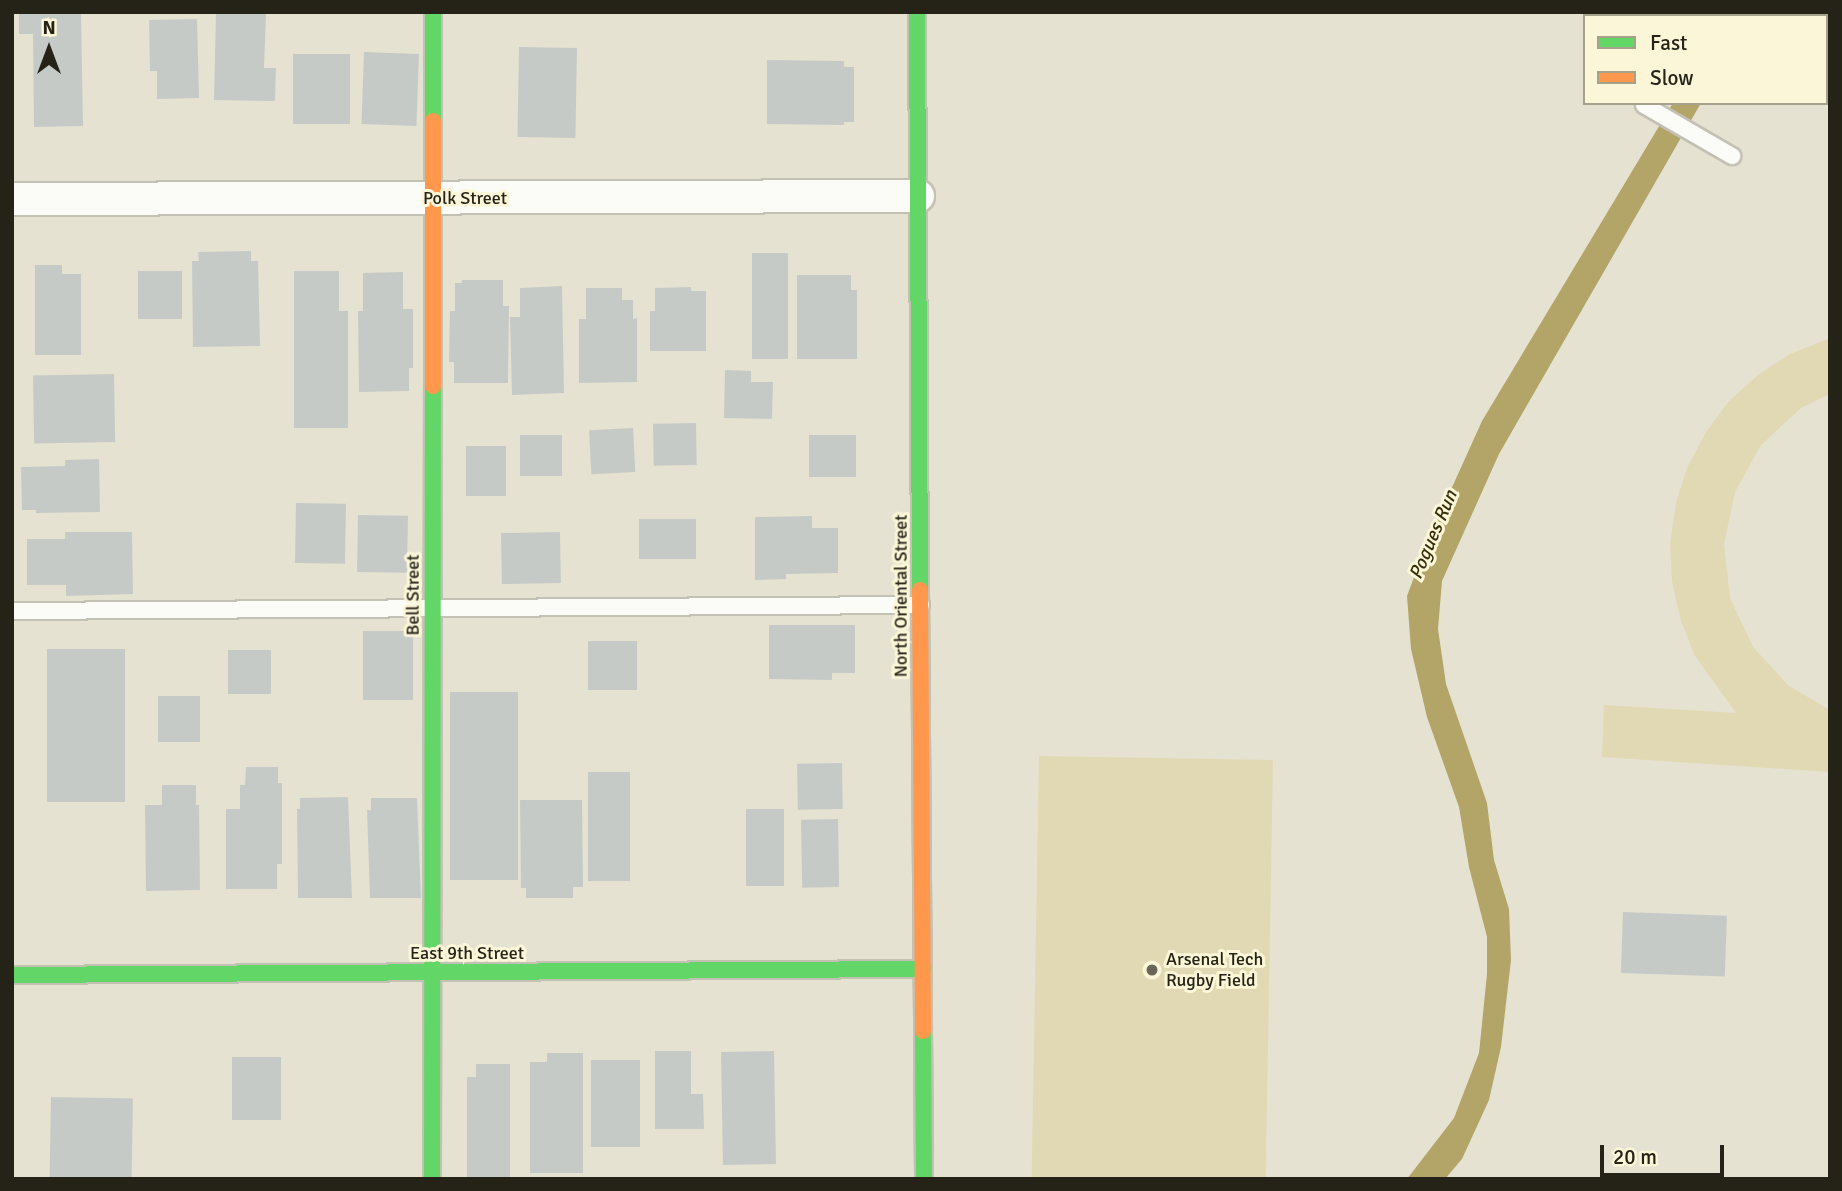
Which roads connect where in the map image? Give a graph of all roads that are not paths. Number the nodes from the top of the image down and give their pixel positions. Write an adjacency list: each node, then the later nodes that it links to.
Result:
1 (433, 12): 6 (street, Bell Street)
2 (918, 12): 5 (street, North Oriental Street)
3 (1644, 105): 4 (lane)
4 (1732, 156)
5 (918, 196): 6 (street, Polk Street); 8 (street, North Oriental Street)
6 (433, 198): 7 (street, Polk Street); 9 (street, Bell Street)
7 (12, 200)
8 (920, 605): 9 (lane); 11 (street, North Oriental Street)
9 (432, 608): 10 (lane); 12 (street, Bell Street)
10 (12, 611)
11 (923, 969): 12 (street, East 9th Street); 15 (street, North Oriental Street)
12 (432, 973): 13 (street, East 9th Street); 14 (street, Bell Street)
13 (12, 975)
14 (432, 1179)
15 (923, 1179)

